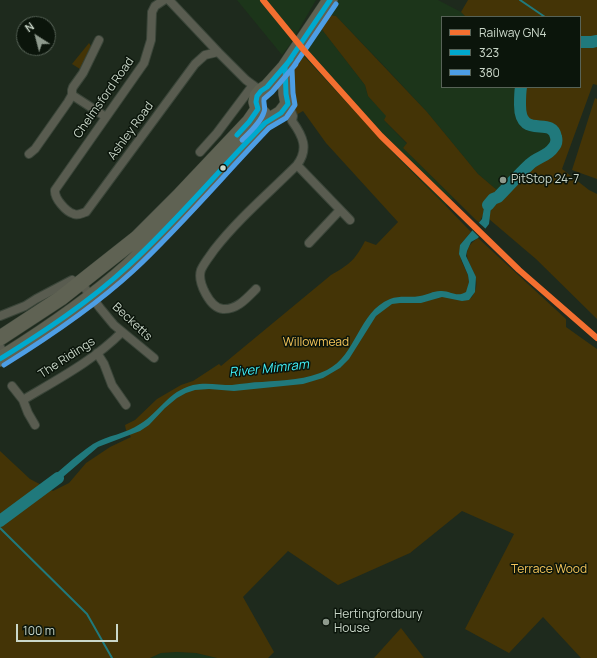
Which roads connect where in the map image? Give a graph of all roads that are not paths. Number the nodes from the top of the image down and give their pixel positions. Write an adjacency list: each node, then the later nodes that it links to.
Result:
1 (164, 0): 11 (street, Chelmsford Road)
2 (169, 0): 5 (street)
3 (330, 0): 6 (highway)
4 (99, 40): 8 (street)
5 (218, 52): 7 (street); 17 (street, Ashley Road)
6 (285, 67): 7 (highway); 9 (highway)
7 (260, 88): 9 (highway); 10 (highway); 14 (street)
8 (72, 95): 11 (street); 15 (street)
9 (286, 99): 12 (highway); 13 (street)
10 (258, 109): 12 (highway); 21 (highway)
11 (106, 117): 17 (street, Chelmsford Road)
12 (275, 117): 13 (street); 23 (highway)
13 (292, 120): 16 (street)
14 (200, 152)
15 (29, 154)
16 (297, 165): 18 (street); 22 (street)
17 (63, 205)
18 (340, 210): 19 (street); 20 (street)
19 (350, 220)
20 (309, 243)
21 (77, 281): 23 (street, Becketts); 24 (street); 26 (highway)
22 (256, 289)
23 (92, 296): 25 (street, Becketts); 27 (highway)
24 (0, 316)
25 (122, 332): 28 (street, The Ridings); 29 (street, Becketts)
26 (0, 338)
27 (2, 353)
28 (97, 353): 31 (street, The Ridings); 32 (street)
29 (154, 358)
30 (12, 386): 31 (street)
31 (23, 400): 33 (street)
32 (126, 405)
33 (35, 426)

